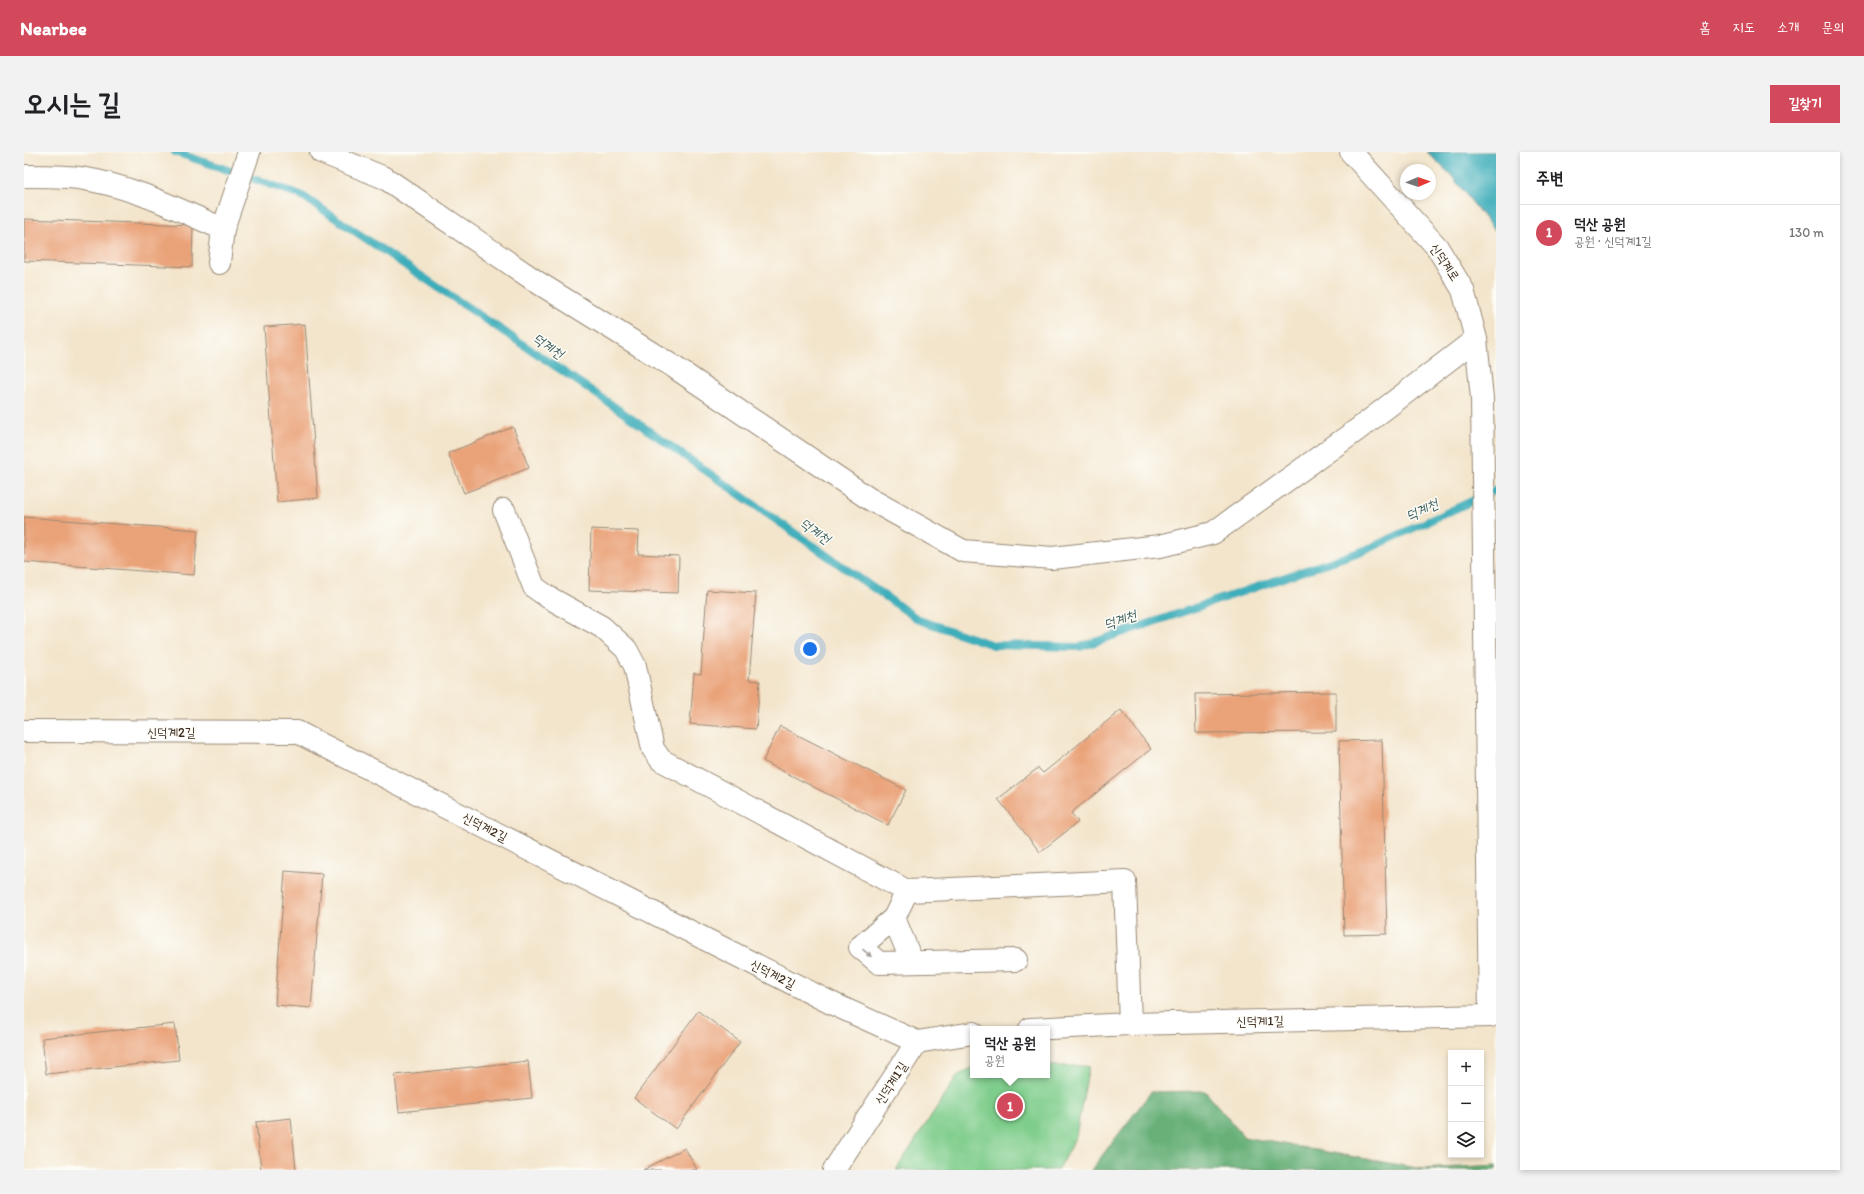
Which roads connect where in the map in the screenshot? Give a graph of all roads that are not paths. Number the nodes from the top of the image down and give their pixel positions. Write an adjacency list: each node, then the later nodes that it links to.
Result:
1 (249, 152): 5 (street)
2 (322, 152): 7 (street)
3 (1351, 152): 7 (street, 신덕계로)
4 (24, 176): 5 (street)
5 (223, 229): 6 (street)
6 (219, 263)
7 (1476, 339): 9 (street, 신덕계로)
8 (504, 510): 11 (street)
9 (1490, 534): 15 (street, 신덕계1길)
10 (24, 731): 18 (street, 신덕계2길)
11 (907, 891): 12 (street); 15 (street)
12 (894, 918): 14 (street); 14 (street, one-way to 14)
13 (1016, 960): 14 (street)
14 (912, 962)
15 (1130, 1024): 16 (street, 신덕계1길)
16 (1050, 1028)
17 (970, 1033): 18 (street)
18 (917, 1042): 19 (street, 신덕계1길)
19 (834, 1170)

